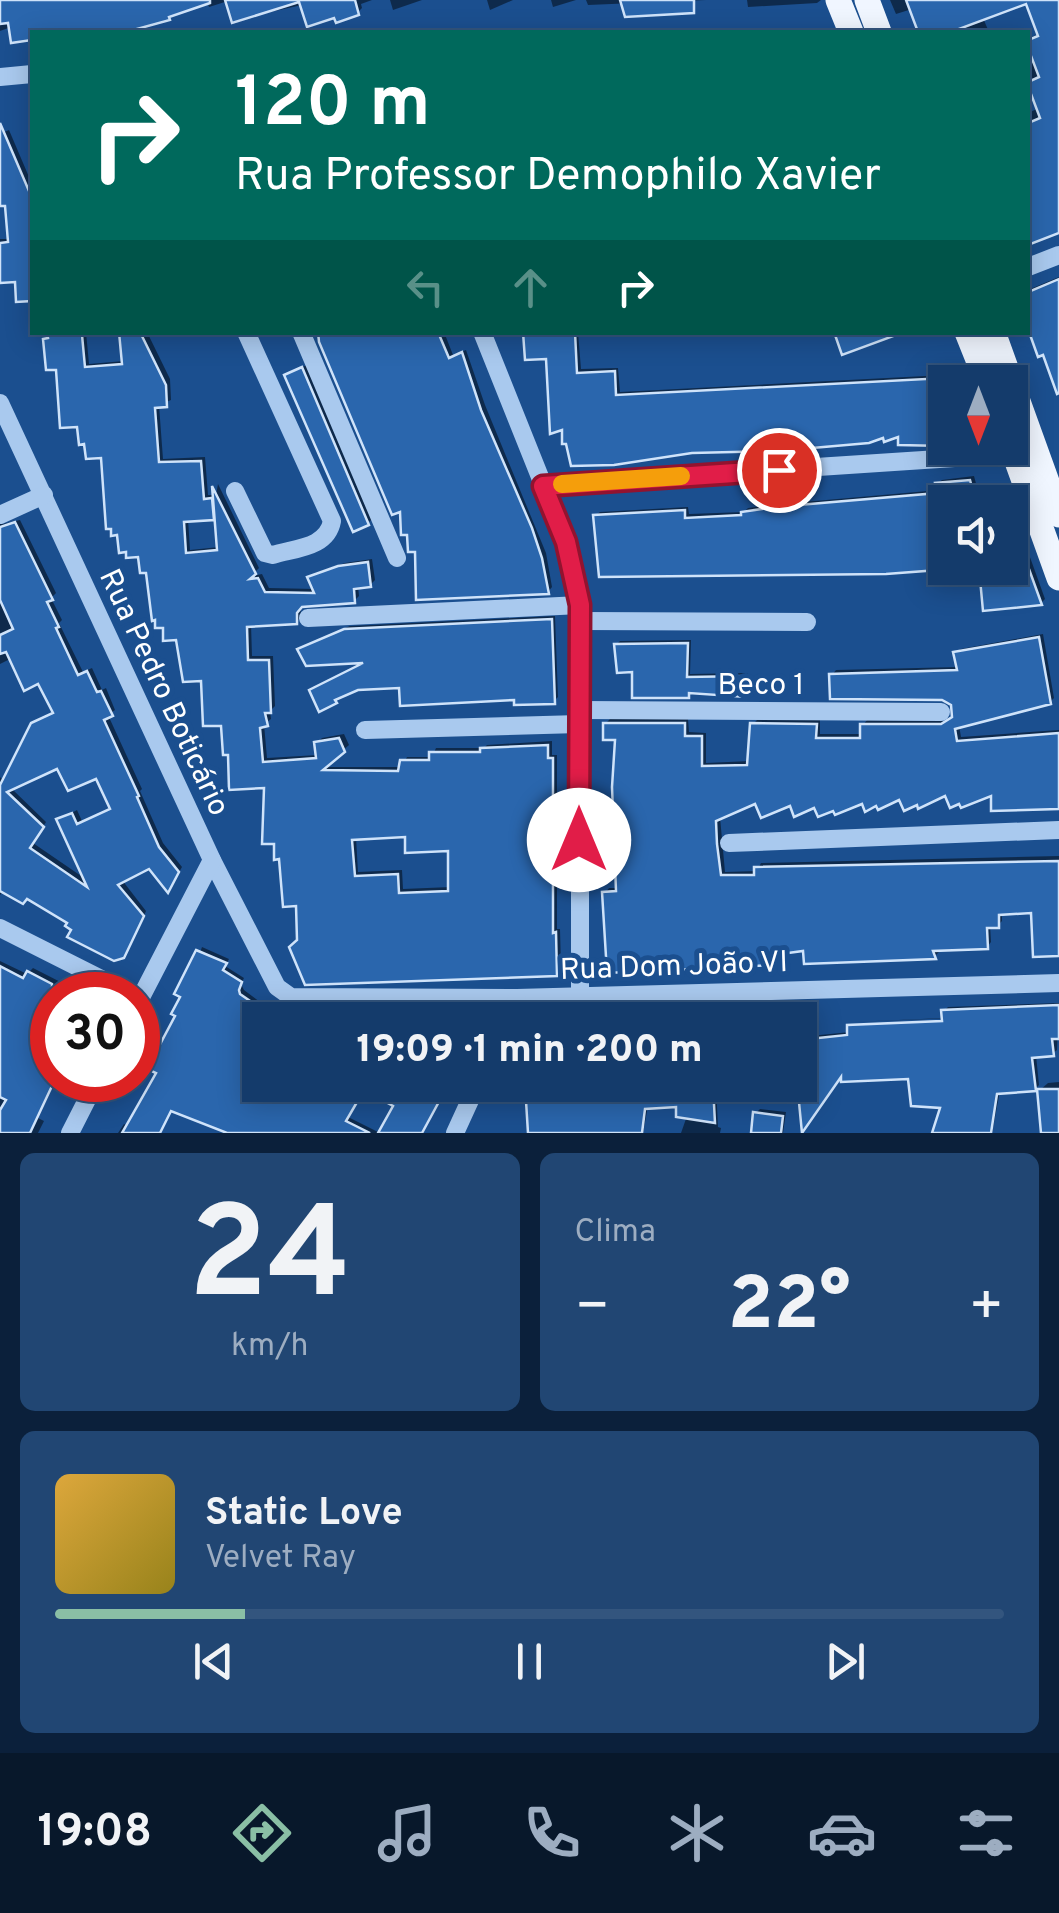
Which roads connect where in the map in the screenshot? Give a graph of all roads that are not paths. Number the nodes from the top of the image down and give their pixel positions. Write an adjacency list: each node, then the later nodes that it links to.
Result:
1 (838, 0): 3 (main road)
2 (867, 0): 4 (main road)
3 (849, 30)
4 (878, 30)
5 (30, 74): 6 (street)
6 (0, 76)
7 (1059, 255): 8 (street)
8 (1030, 265)
9 (247, 335): 19 (street)
10 (302, 335): 23 (street)
11 (483, 335): 18 (street)
12 (969, 335): 14 (main road)
13 (994, 335): 22 (main road)
14 (981, 365)
15 (0, 402): 20 (street, Rua Pedro Boticário)
16 (928, 455): 18 (street)
17 (1018, 465): 24 (main road)
18 (543, 486): 25 (street)
19 (235, 491)
20 (44, 495): 21 (street); 33 (street, Rua Pedro Boticário)
21 (0, 515)
22 (1059, 515)
23 (397, 558)
24 (1059, 578)
25 (580, 613): 26 (street); 27 (street); 29 (street)
26 (308, 618)
27 (807, 622)
28 (942, 712): 29 (street, Beco 1)
29 (579, 717): 30 (street, Beco 1); 38 (street)
30 (366, 730)
31 (1059, 830): 32 (street)
32 (729, 842)
33 (212, 860): 36 (street); 39 (street, Rua Pedro Boticário)
34 (0, 928): 35 (street)
35 (86, 972)
36 (151, 972)
37 (1059, 983): 38 (street, Rua Dom João VI)
38 (580, 994): 40 (street, Rua Dom João VI)
39 (291, 997): 40 (street, Rua Dom João VI)
40 (517, 998): 41 (street)
41 (515, 1002)
42 (86, 1102): 44 (street)
43 (468, 1102): 45 (street)
44 (70, 1133)
45 (454, 1133)

